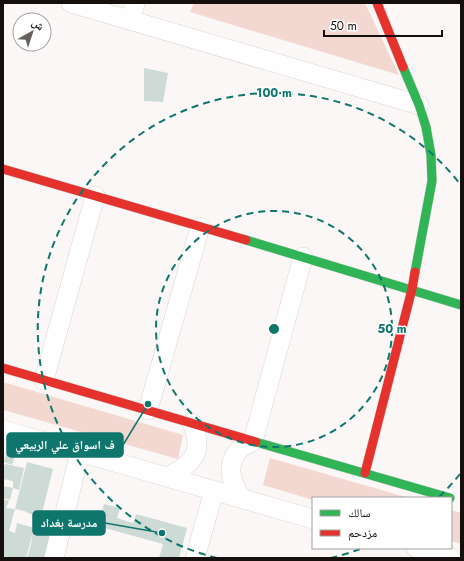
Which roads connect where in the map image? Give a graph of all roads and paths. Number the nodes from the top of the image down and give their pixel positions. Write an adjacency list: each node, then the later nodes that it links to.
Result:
1 (70, 3): 3 (street)
2 (376, 3): 4 (street)
3 (133, 12): 4 (street)
4 (420, 105): 9 (street)
5 (3, 169): 6 (street)
6 (95, 196): 7 (street); 12 (street)
7 (200, 227): 8 (street); 13 (street)
8 (303, 257): 9 (street); 16 (street)
9 (412, 290): 10 (street); 18 (street)
10 (461, 304)
11 (3, 368): 12 (street)
12 (44, 380): 13 (street)
13 (148, 410): 14 (street)
14 (192, 423): 16 (street); 19 (street)
15 (3, 430): 17 (street)
16 (253, 441): 18 (street); 22 (street)
17 (80, 452): 19 (street); 25 (street)
18 (365, 473): 21 (street)
19 (167, 477): 20 (street)
20 (214, 490): 22 (street); 26 (street)
21 (447, 497)
22 (241, 498): 23 (street)
23 (312, 519)
24 (420, 549): 27 (street)
25 (54, 558)
26 (194, 558)
27 (451, 558)

